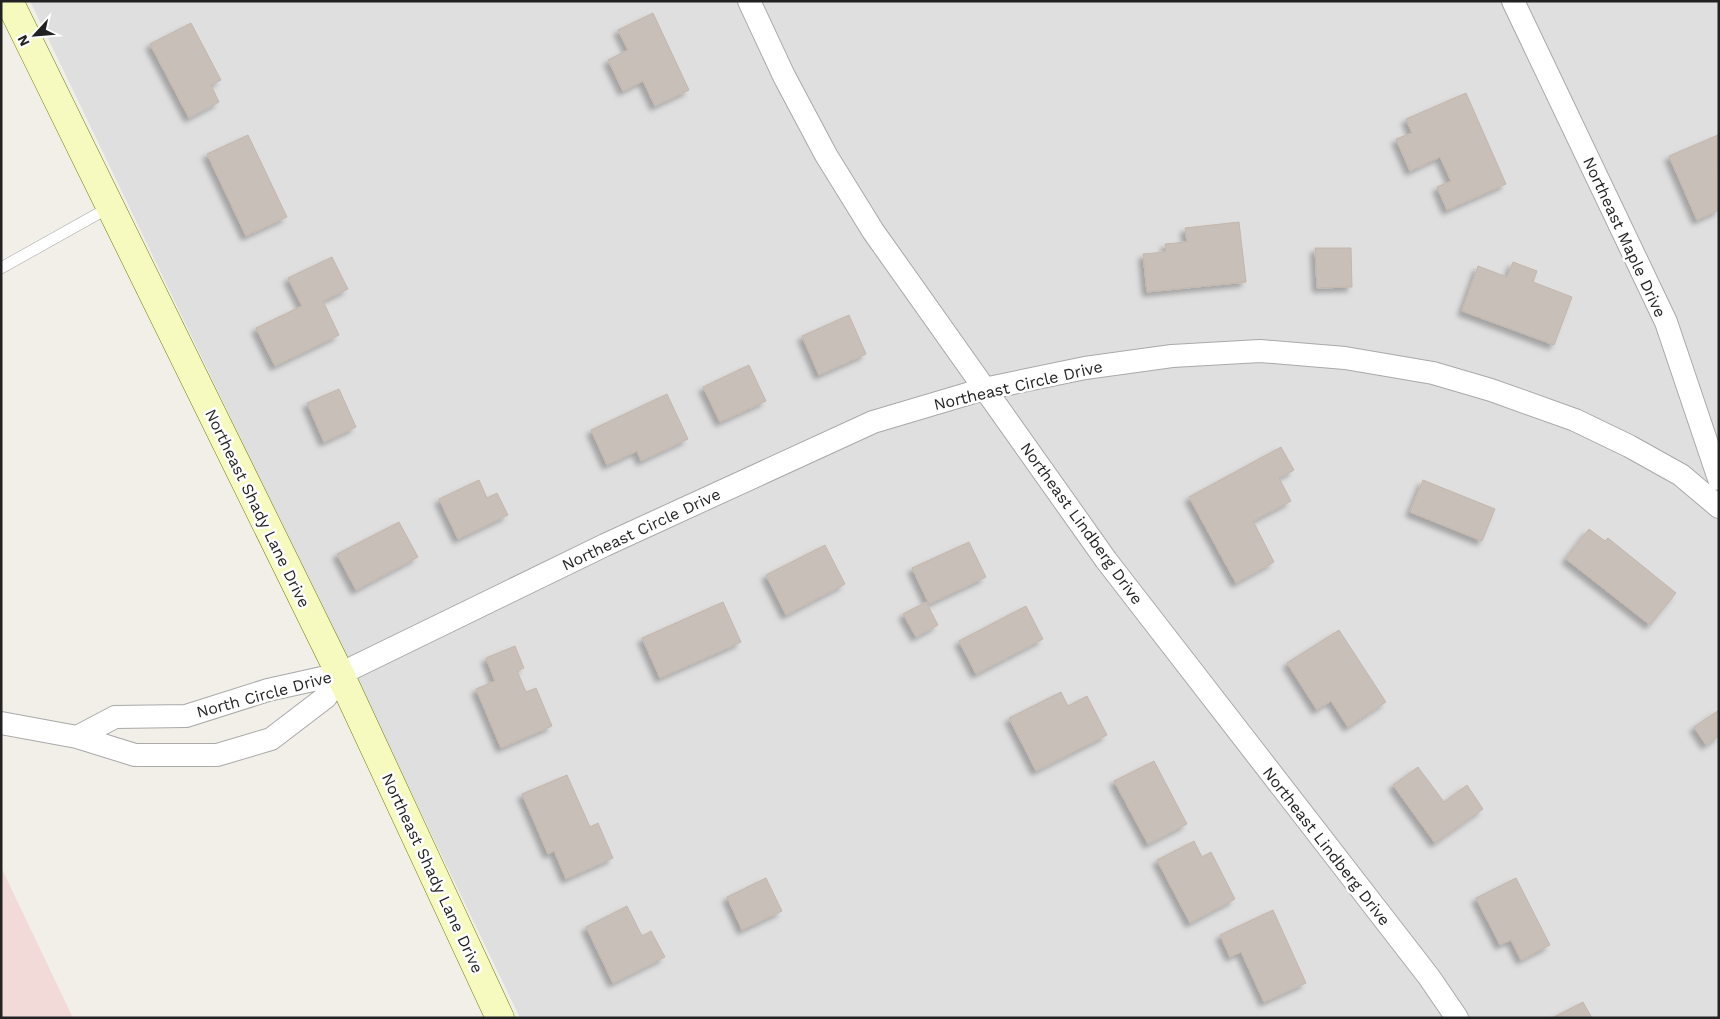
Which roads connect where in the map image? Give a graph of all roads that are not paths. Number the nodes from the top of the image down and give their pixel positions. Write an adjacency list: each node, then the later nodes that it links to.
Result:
1 (10, 1): 4 (street, Northeast Shady Lane Drive)
2 (749, 1): 6 (street, Northeast Lindberg Drive)
3 (1514, 1): 7 (street, Northeast Maple Drive)
4 (110, 207): 5 (lane); 9 (street, Northeast Shady Lane Drive)
5 (1, 268)
6 (984, 389): 8 (street, Northeast Circle Drive); 9 (street, Northeast Circle Drive); 13 (street, Northeast Lindberg Drive)
7 (1719, 479)
8 (1719, 507)
9 (340, 674): 11 (street, North Circle Drive); 11 (street, North Circle Drive); 12 (street, Northeast Shady Lane Drive)
10 (1, 723): 11 (street, North Circle Drive)
11 (77, 737)
12 (500, 1018)
13 (1457, 1018)

